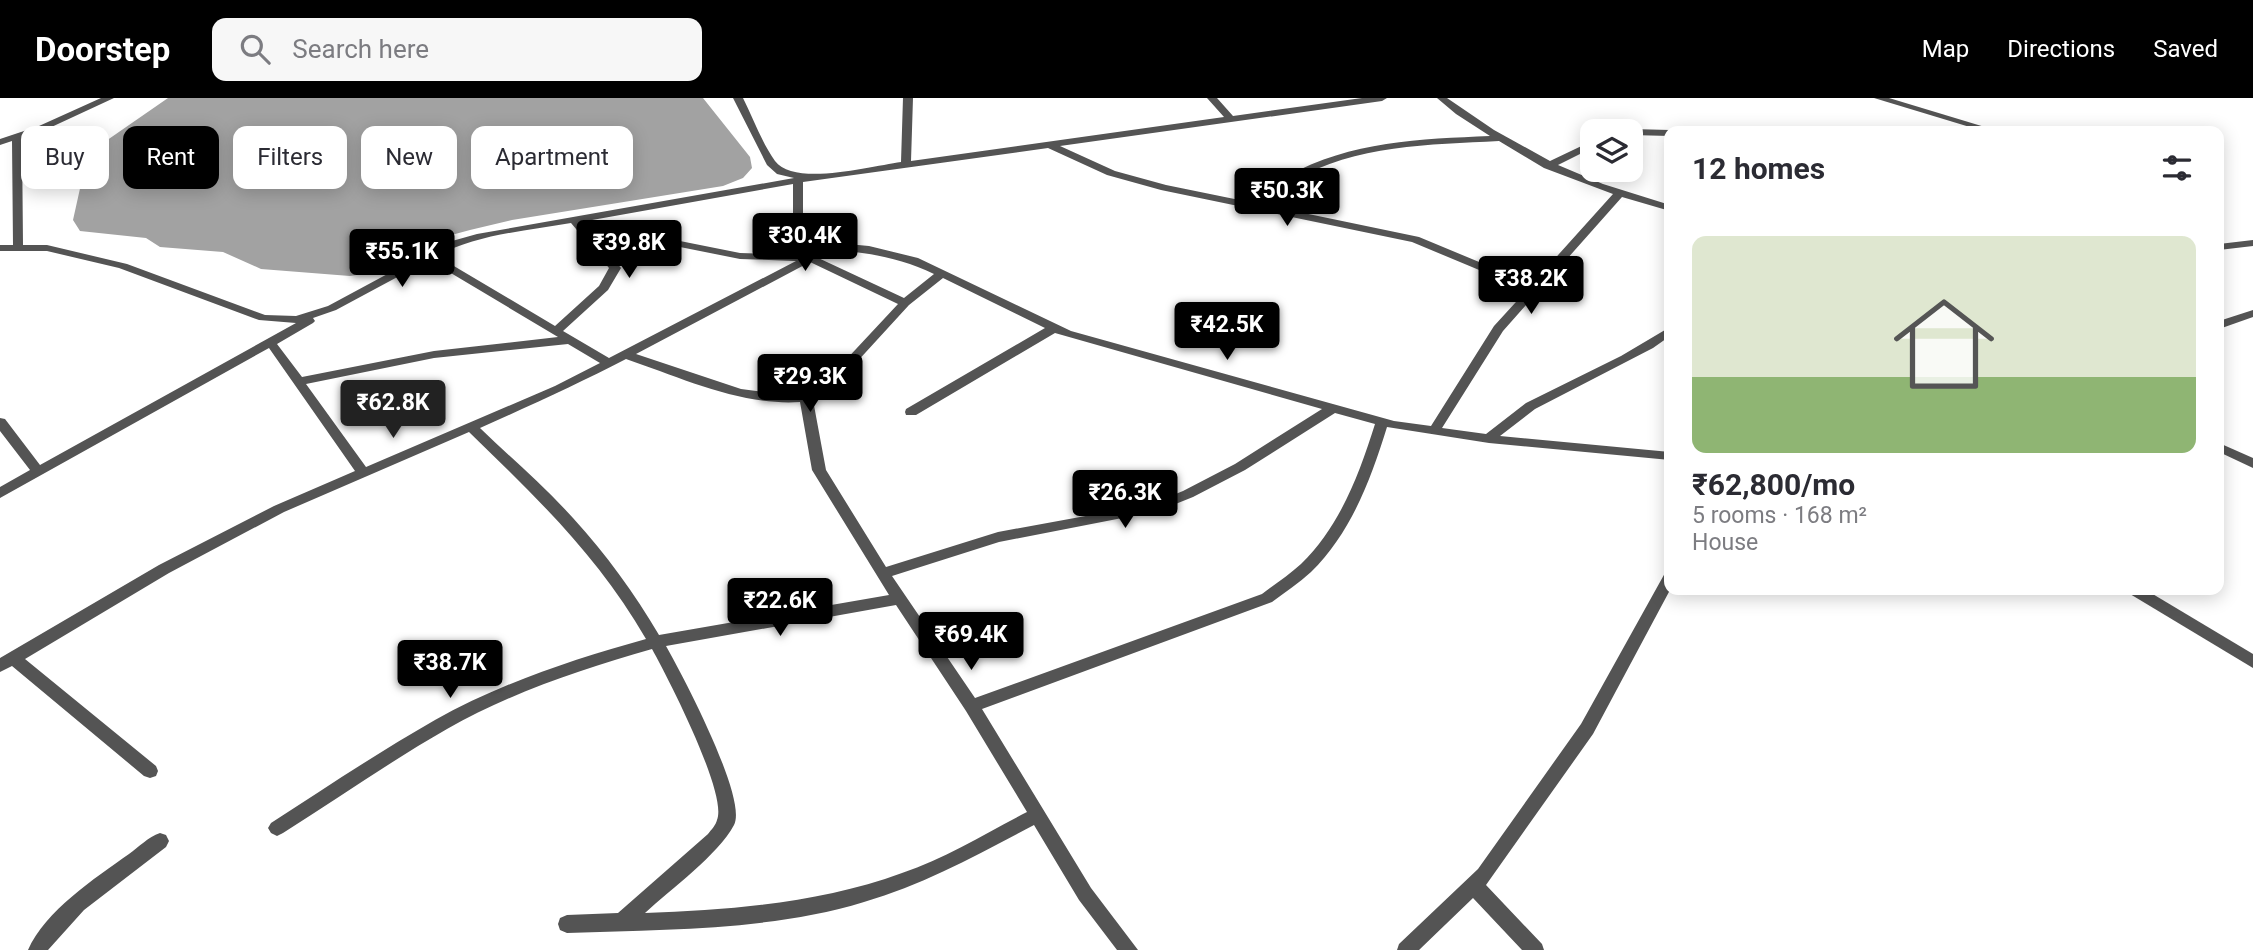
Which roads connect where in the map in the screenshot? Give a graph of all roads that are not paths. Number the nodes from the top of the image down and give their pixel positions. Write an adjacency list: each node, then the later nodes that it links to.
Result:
1 (109, 98): 12 (street)
2 (738, 98): 19 (street)
3 (908, 98): 17 (street)
4 (1212, 98): 8 (street)
5 (1381, 98): 8 (street)
6 (1442, 98): 13 (street)
7 (1879, 98): 9 (street)
8 (1231, 120): 15 (street)
9 (1976, 126)
10 (1643, 132): 11 (street)
11 (1664, 133)
12 (17, 137): 14 (street); 27 (street)
13 (1500, 138): 18 (street); 21 (street)
14 (0, 142)
15 (1051, 146): 17 (street); 21 (street)
16 (1580, 150): 18 (street)
17 (906, 166): 19 (street)
18 (1548, 166): 20 (street)
19 (803, 178): 23 (street); 24 (street)
20 (1619, 194): 22 (street); 33 (street)
21 (1257, 206): 33 (street)
22 (1664, 206)
23 (573, 219): 29 (street); 30 (street)
24 (798, 243): 31 (street); 32 (street)
25 (2253, 243): 26 (street)
26 (2224, 246)
27 (18, 247): 28 (street); 35 (street)
28 (0, 248)
29 (429, 256): 35 (street); 39 (street)
30 (610, 258): 31 (street); 39 (street)
31 (810, 258): 34 (street); 43 (street)
32 (942, 273): 34 (street); 38 (street)
33 (1534, 289): 52 (street)
34 (905, 303): 46 (street)
35 (332, 308): 42 (street)
36 (2253, 313): 37 (street)
37 (2224, 323)
38 (1054, 328): 47 (street); 48 (street)
39 (556, 331): 41 (street)
40 (1664, 334): 53 (street)
41 (571, 340): 44 (street); 45 (street)
42 (270, 342): 45 (street); 57 (street)
43 (628, 355): 44 (street); 46 (street)
44 (611, 364): 51 (street)
45 (299, 382): 58 (street)
46 (806, 398): 60 (street)
47 (1333, 408): 50 (street); 60 (street)
48 (911, 412)
49 (0, 422): 57 (street)
50 (1382, 422): 52 (street); 67 (street)
51 (470, 426): 58 (street); 64 (street)
52 (1434, 430): 53 (street)
53 (1489, 439): 55 (street)
54 (2224, 450): 56 (street)
55 (1664, 455)
56 (2253, 464)
57 (38, 471): 59 (street)
58 (362, 471): 65 (street)
59 (0, 493)
60 (883, 574): 63 (street)
61 (1664, 588): 72 (street)
62 (2143, 595): 66 (street)
63 (900, 599): 64 (street); 67 (street)
64 (655, 642): 70 (street); 73 (street)
65 (7, 662): 68 (street)
66 (2253, 662)
67 (972, 706): 69 (street)
68 (150, 771)
69 (1038, 816): 73 (street); 77 (street)
70 (277, 828)
71 (160, 841): 76 (street)
72 (1474, 886): 75 (street); 78 (street)
73 (622, 921): 74 (street)
74 (567, 924)
75 (1412, 948)
76 (37, 950)
77 (1129, 950)
78 (1535, 950)

